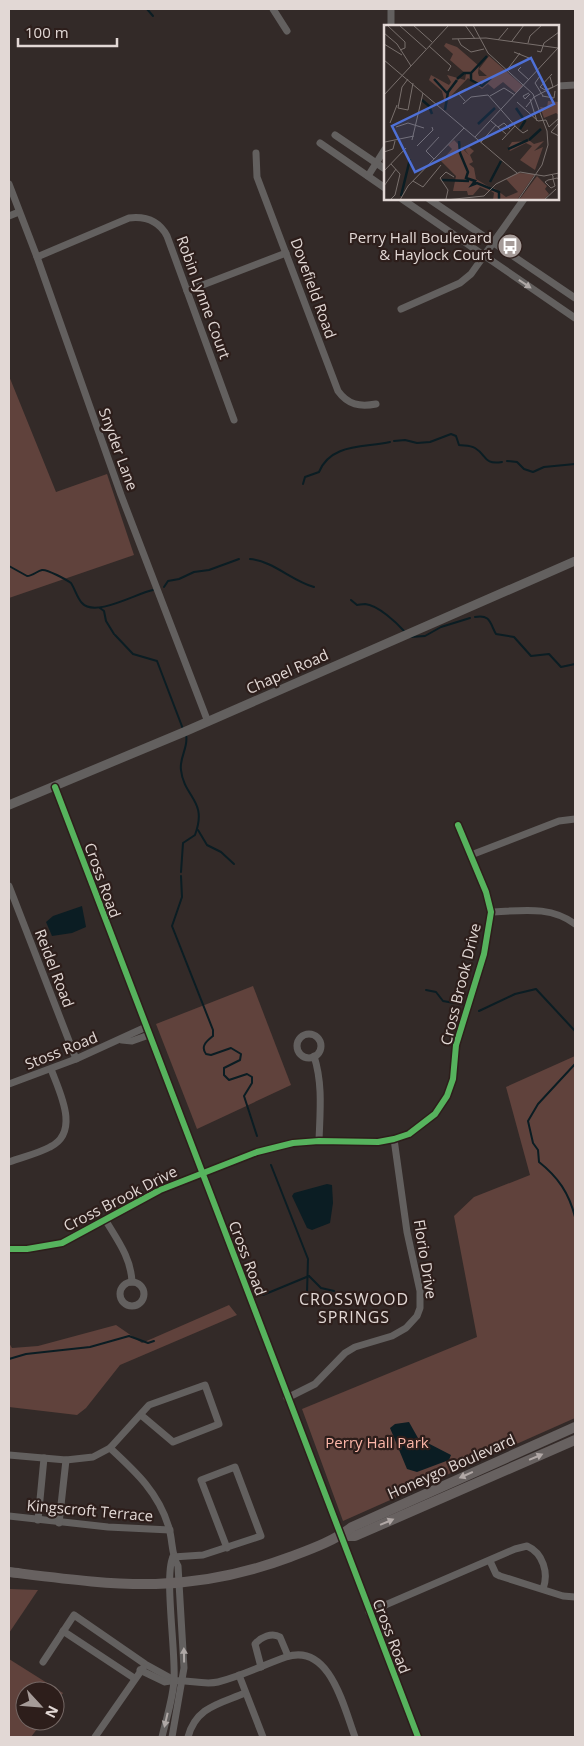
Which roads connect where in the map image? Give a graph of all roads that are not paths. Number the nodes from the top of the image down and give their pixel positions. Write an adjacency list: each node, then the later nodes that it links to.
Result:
1 (273, 9): 4 (street)
2 (390, 9): 3 (street)
3 (391, 25)
4 (287, 31)
5 (575, 85): 6 (street)
6 (559, 86)
7 (335, 135): 11 (street)
8 (320, 143): 13 (street)
9 (384, 151): 11 (street)
10 (256, 152): 22 (street, Dovefield Road)
11 (376, 163): 12 (street); 13 (street)
12 (384, 168)
13 (368, 176): 15 (street)
14 (9, 184): 19 (street, Snyder Lane)
15 (384, 187)
16 (403, 200): 24 (street)
17 (432, 200): 21 (street)
18 (523, 200): 21 (street)
19 (19, 212): 20 (street); 23 (street, Snyder Lane)
20 (9, 216)
21 (495, 242): 24 (street); 26 (street)
22 (286, 254): 25 (street); 29 (street, Dovefield Road)
23 (37, 256): 25 (street, Robin Lynne Court); 32 (street, Snyder Lane)
24 (485, 256): 27 (street); 28 (street, one-way to 28)
25 (187, 291): 30 (street, Robin Lynne Court)
26 (575, 298)
27 (401, 310)
28 (575, 318)
29 (376, 404)
30 (234, 420)
31 (575, 561): 32 (street, Chapel Road)
32 (208, 722): 33 (street, Chapel Road)
33 (55, 787): 34 (street, Chapel Road); 41 (street, Cross Road)
34 (9, 805)
35 (575, 820): 37 (street)
36 (458, 826): 37 (street, Cross Brook Drive)
37 (470, 855): 39 (street, Cross Brook Drive)
38 (9, 886): 45 (street, Reidel Road)
39 (491, 912): 40 (street); 48 (street, Cross Brook Drive)
40 (575, 924)
41 (146, 1027): 42 (street, Cross Road); 43 (street, Stoss Road)
42 (149, 1035): 43 (street, Stoss Road); 51 (street, Cross Road)
43 (122, 1040): 45 (street, Stoss Road)
44 (314, 1056): 49 (street)
45 (76, 1059): 46 (street, Stoss Road)
46 (51, 1069): 47 (street, Stoss Road); 50 (street)
47 (9, 1084)
48 (394, 1139): 49 (street, Cross Brook Drive); 55 (street, Florio Drive)
49 (319, 1141): 51 (street, Cross Brook Drive)
50 (9, 1162)
51 (202, 1174): 52 (street, Cross Brook Drive); 55 (street, Cross Road)
52 (106, 1221): 53 (street, Cross Brook Drive); 54 (street)
53 (9, 1249)
54 (132, 1282)
55 (287, 1398): 67 (street, Cross Road)
56 (141, 1415): 56 (street); 59 (street)
57 (575, 1427): 67 (main road, Honeygo Boulevard, one-way to 67)
58 (575, 1440): 67 (main road, Honeygo Boulevard, one-way to 58)
59 (110, 1448): 62 (street); 66 (street)
60 (9, 1455): 61 (street)
61 (44, 1458): 62 (street); 64 (street)
62 (66, 1460): 65 (street)
63 (9, 1516): 64 (street, Kingscroft Terrace)
64 (38, 1520): 65 (street, Kingscroft Terrace)
65 (59, 1523): 66 (street, Kingscroft Terrace)
66 (170, 1530): 69 (street)
67 (341, 1536): 72 (main road, Honeygo Boulevard); 76 (street, Cross Road)
68 (226, 1548): 68 (street); 69 (street)
69 (173, 1557): 72 (street); 73 (street)
70 (490, 1561): 74 (street); 74 (street); 76 (street)
71 (9, 1572): 73 (main road, Honeygo Boulevard)
72 (181, 1584): 73 (main road, Honeygo Boulevard); 86 (street, one-way to 72)
73 (170, 1585): 85 (street)
74 (543, 1589): 75 (street)
75 (575, 1597)
76 (369, 1612): 94 (street, Cross Road)
77 (63, 1631): 79 (street); 80 (street); 84 (street)
78 (288, 1656): 81 (street); 81 (street); 93 (street)
79 (43, 1662)
80 (146, 1664): 82 (street); 85 (street)
81 (261, 1667): 83 (street)
82 (140, 1670): 84 (street); 85 (street)
83 (239, 1675): 86 (street); 87 (street)
84 (134, 1678): 88 (street)
85 (174, 1680): 86 (street); 89 (street, one-way to 89)
86 (183, 1680): 90 (street)
87 (245, 1694): 91 (street); 92 (street)
88 (95, 1737)
89 (162, 1737)
90 (172, 1737)
91 (188, 1737)
92 (263, 1737)
93 (355, 1737)
94 (418, 1737)

